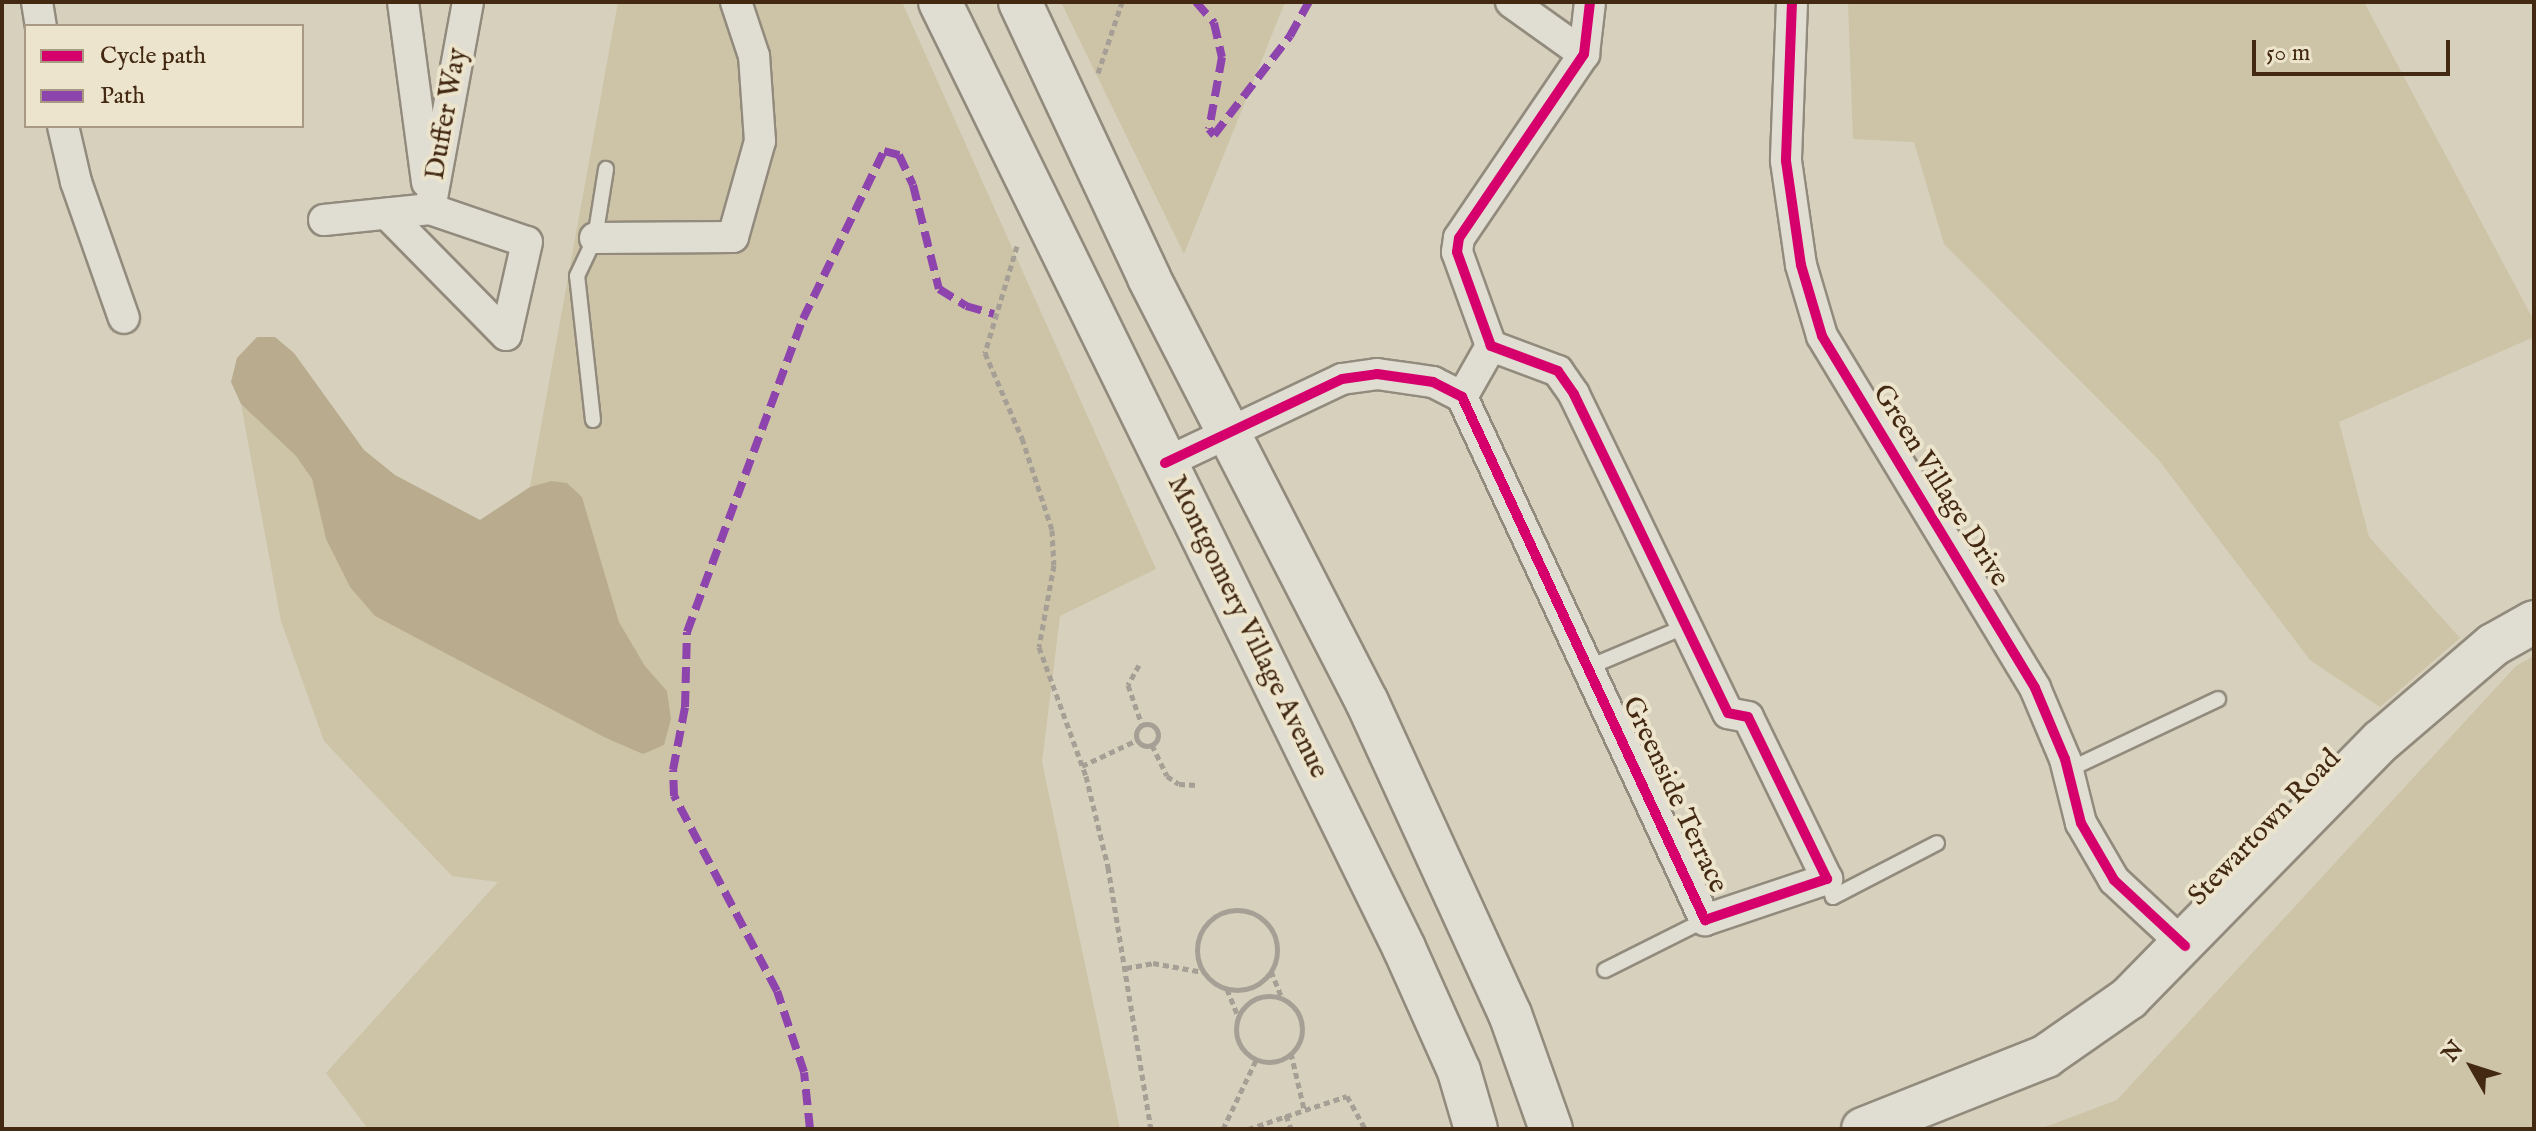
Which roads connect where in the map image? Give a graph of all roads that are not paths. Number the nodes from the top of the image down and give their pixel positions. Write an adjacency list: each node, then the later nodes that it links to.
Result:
1 (37, 2): 10 (street)
2 (403, 2): 14 (street, Duffer Way)
3 (468, 2): 14 (street, Duffer Way)
4 (736, 2): 17 (street)
5 (940, 2): 23 (main road, Montgomery Village Avenue)
6 (1020, 2): 22 (main road)
7 (1511, 2): 11 (street)
8 (1590, 2): 11 (street)
9 (1792, 2): 28 (street, Green Village Drive)
10 (41, 24)
11 (1584, 54): 19 (street)
12 (63, 128): 18 (street)
13 (606, 169): 17 (lane)
14 (430, 209): 15 (street); 15 (street)
15 (387, 214): 16 (street)
16 (324, 220)
17 (595, 238): 21 (lane)
18 (124, 318)
19 (1491, 346): 20 (street); 25 (street)
20 (1462, 397): 22 (street); 26 (street, Greenside Terrace)
21 (593, 420)
22 (1229, 431): 23 (street); 35 (main road)
23 (1165, 463): 34 (main road, Montgomery Village Avenue)
24 (2534, 622): 32 (main road, Stewartown Road)
25 (1684, 627): 26 (lane); 30 (street)
26 (1589, 667): 31 (street, Greenside Terrace)
27 (2218, 699): 28 (lane)
28 (2068, 770): 32 (street, Green Village Drive)
29 (1937, 843): 30 (lane)
30 (1827, 879): 31 (street, Greenside Terrace)
31 (1705, 920): 33 (lane)
32 (2185, 946): 36 (main road, Stewartown Road)
33 (1605, 970)
34 (1476, 1129)
35 (1551, 1129)
36 (1863, 1129)

